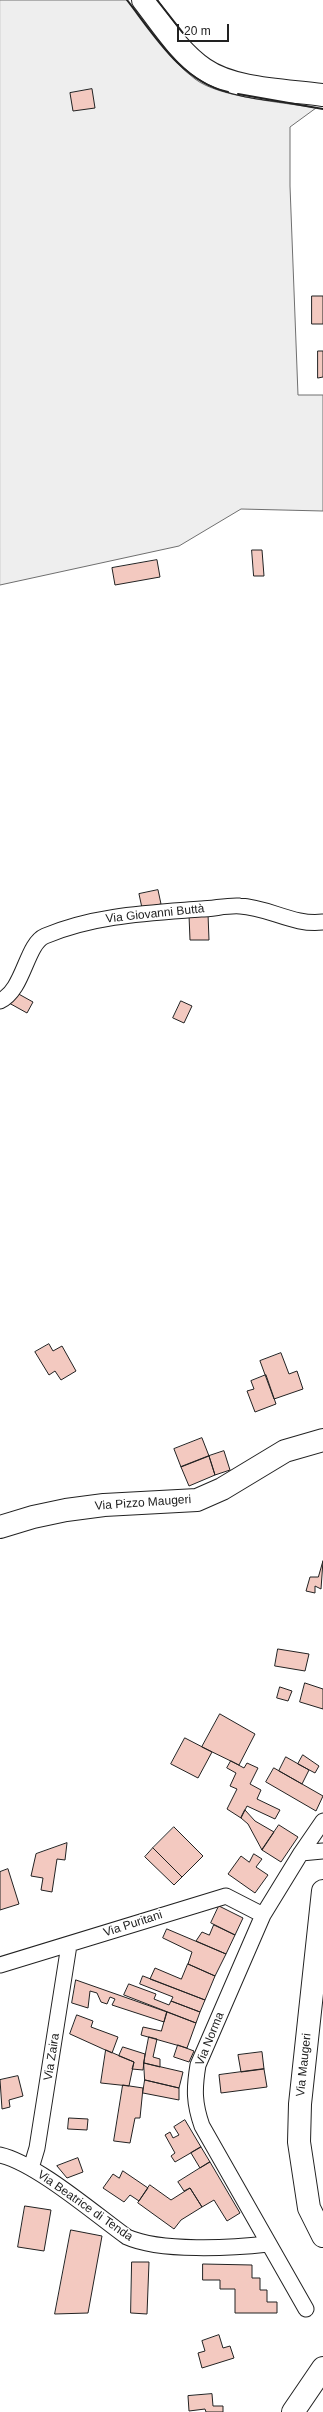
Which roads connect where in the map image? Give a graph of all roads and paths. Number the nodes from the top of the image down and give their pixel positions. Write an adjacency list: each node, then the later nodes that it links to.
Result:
1 (143, 0): 2 (main road)
2 (323, 95)
3 (323, 922): 4 (street, Via Giovanni Buttà)
4 (0, 1001)
5 (323, 1440): 6 (main road, Via Pizzo Maugeri)
6 (0, 1527)
7 (323, 1821): 9 (street, Via Norma)
8 (323, 1851): 9 (street)
9 (301, 1853): 11 (street, Via Norma)
10 (323, 1891): 16 (main road, Via Maugeri)
11 (263, 1915): 12 (street, Via Puritani); 17 (street, Via Norma)
12 (69, 1945): 13 (street, Via Puritani); 15 (street, Via Zaira)
13 (0, 1965)
14 (0, 2156): 15 (street, Via Beatrice di Tenda)
15 (31, 2168): 17 (street, Via Beatrice di Tenda)
16 (323, 2236)
17 (268, 2244): 18 (street, Via Norma)
18 (306, 2309)
19 (323, 2368): 20 (main road)
20 (294, 2412)

